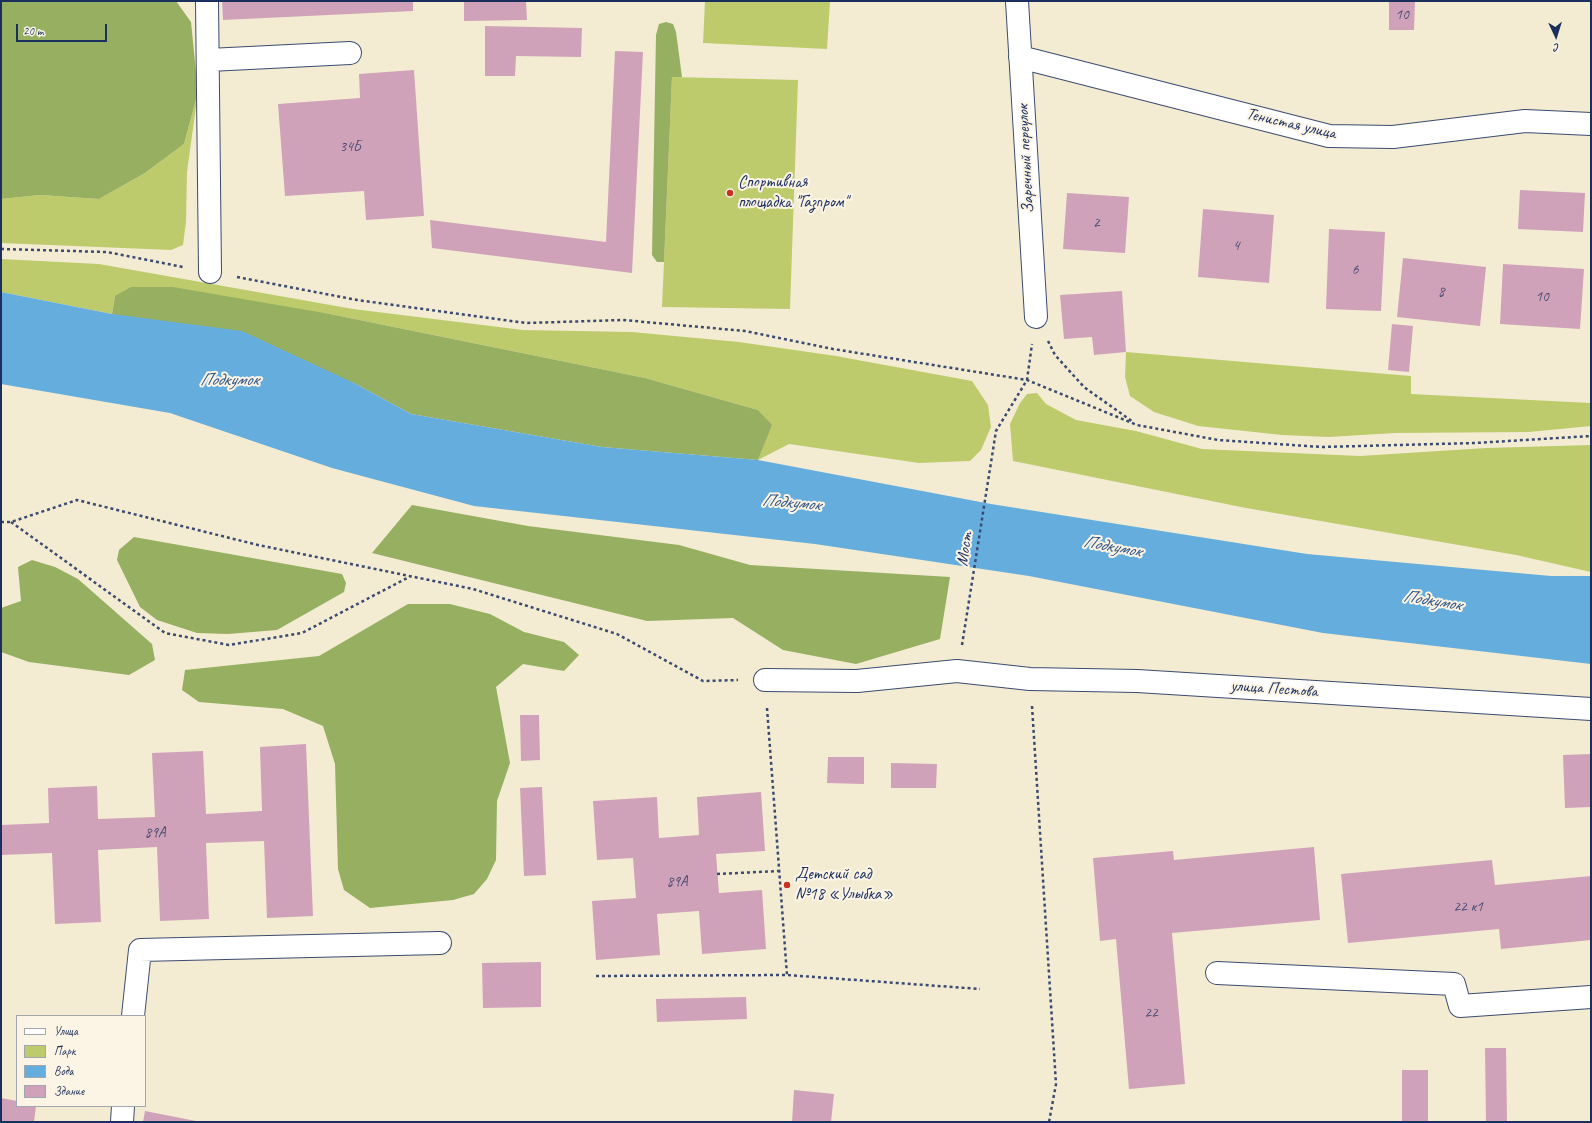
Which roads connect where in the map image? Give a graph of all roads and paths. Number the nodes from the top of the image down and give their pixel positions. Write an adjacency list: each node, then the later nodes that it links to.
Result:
1 (207, 1): 5 (street)
2 (1017, 1): 4 (street, Заречный переулок)
3 (350, 54): 5 (street)
4 (1020, 57): 6 (street, Тенистая улица); 9 (street, Заречный переулок)
5 (209, 60): 8 (street)
6 (1591, 124)
7 (1, 249): 8 (path)
8 (210, 272): 10 (path)
9 (1036, 317): 10 (path); 11 (path)
10 (1027, 380): 11 (path); 16 (path, Мост)
11 (1137, 425): 12 (path)
12 (1591, 436)
13 (1, 522): 14 (path)
14 (11, 522): 15 (path); 15 (path)
15 (411, 576): 18 (path)
16 (957, 671): 17 (street, улица Пестова); 18 (street, улица Пестова)
17 (1030, 679): 19 (street, улица Пестова); 31 (path)
18 (765, 680): 20 (path)
19 (1591, 709)
20 (779, 871): 21 (path); 25 (path)
21 (717, 874)
22 (440, 943): 28 (street)
23 (1217, 973): 27 (street)
24 (596, 976): 25 (path)
25 (787, 976): 26 (path)
26 (980, 989)
27 (1591, 997)
28 (133, 1015)
29 (123, 1107): 30 (street)
30 (122, 1122)
31 (1049, 1122)

